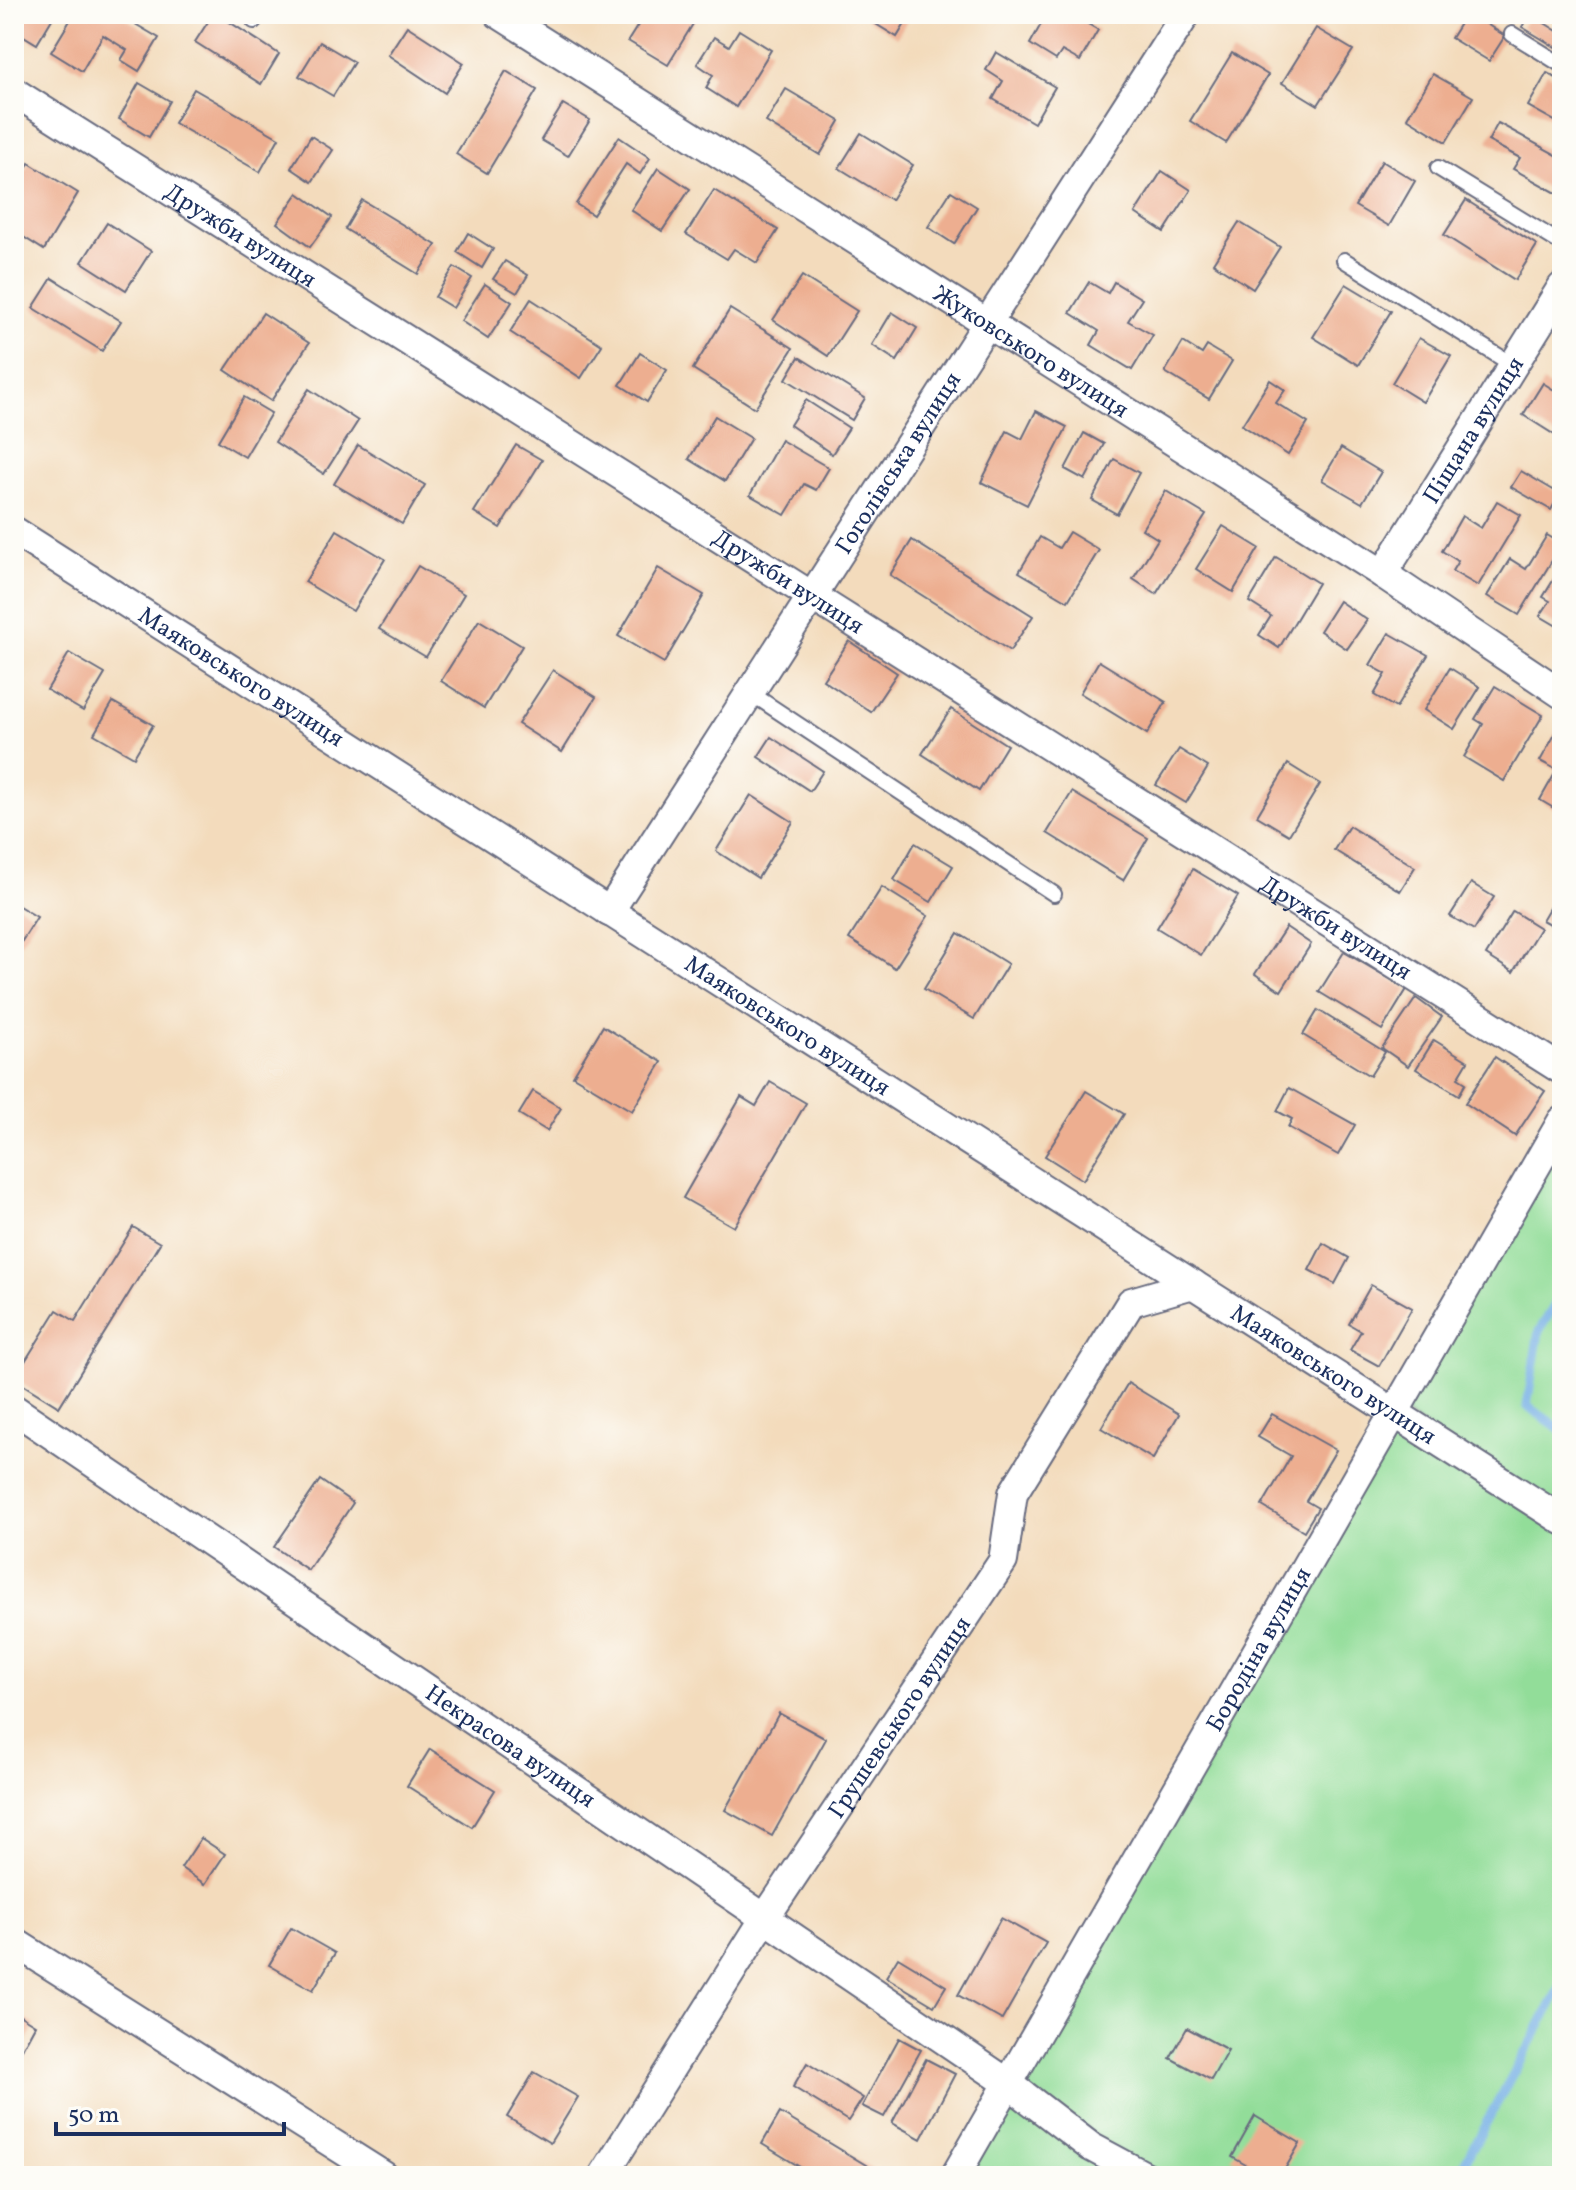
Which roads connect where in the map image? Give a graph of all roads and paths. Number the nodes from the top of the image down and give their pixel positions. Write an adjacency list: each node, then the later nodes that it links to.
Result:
1 (499, 14): 10 (street, Жуковського вулиця)
2 (1186, 14): 10 (street, Гоголівська вулиця)
3 (1512, 34): 4 (lane)
4 (1562, 65)
5 (14, 92): 14 (street, Дружби вулиця)
6 (1438, 168): 7 (lane)
7 (1562, 244)
8 (1344, 260): 11 (lane)
9 (1562, 287): 11 (street, Піщана вулиця)
10 (987, 323): 13 (street, Жуковського вулиця); 14 (street, Гоголівська вулиця)
11 (1513, 365): 13 (street, Піщана вулиця)
12 (14, 531): 18 (street, Маяковського вулиця)
13 (1383, 574): 16 (street, Жуковського вулиця)
14 (811, 595): 15 (street, Гоголівська вулиця); 19 (street, Дружби вулиця)
15 (749, 692): 17 (lane); 18 (street, Гоголівська вулиця)
16 (1561, 692)
17 (1054, 894)
18 (609, 912): 21 (street, Маяковського вулиця)
19 (1562, 1070)
20 (1562, 1121): 23 (street, Бородіна вулиця)
21 (1193, 1284): 23 (street, Маяковського вулиця); 25 (street, Грушевського вулиця)
22 (14, 1409): 25 (street, Некрасова вулиця)
23 (1393, 1414): 24 (street, Маяковського вулиця); 27 (street, Бородіна вулиця)
24 (1562, 1520)
25 (765, 1918): 27 (street, Некрасова вулиця); 29 (street, Грушевського вулиця)
26 (14, 1942): 28 (street)
27 (1008, 2083): 30 (street, Бородіна вулиця); 31 (street, Некрасова вулиця)
28 (384, 2176)
29 (603, 2176)
30 (955, 2176)
31 (1145, 2176)

